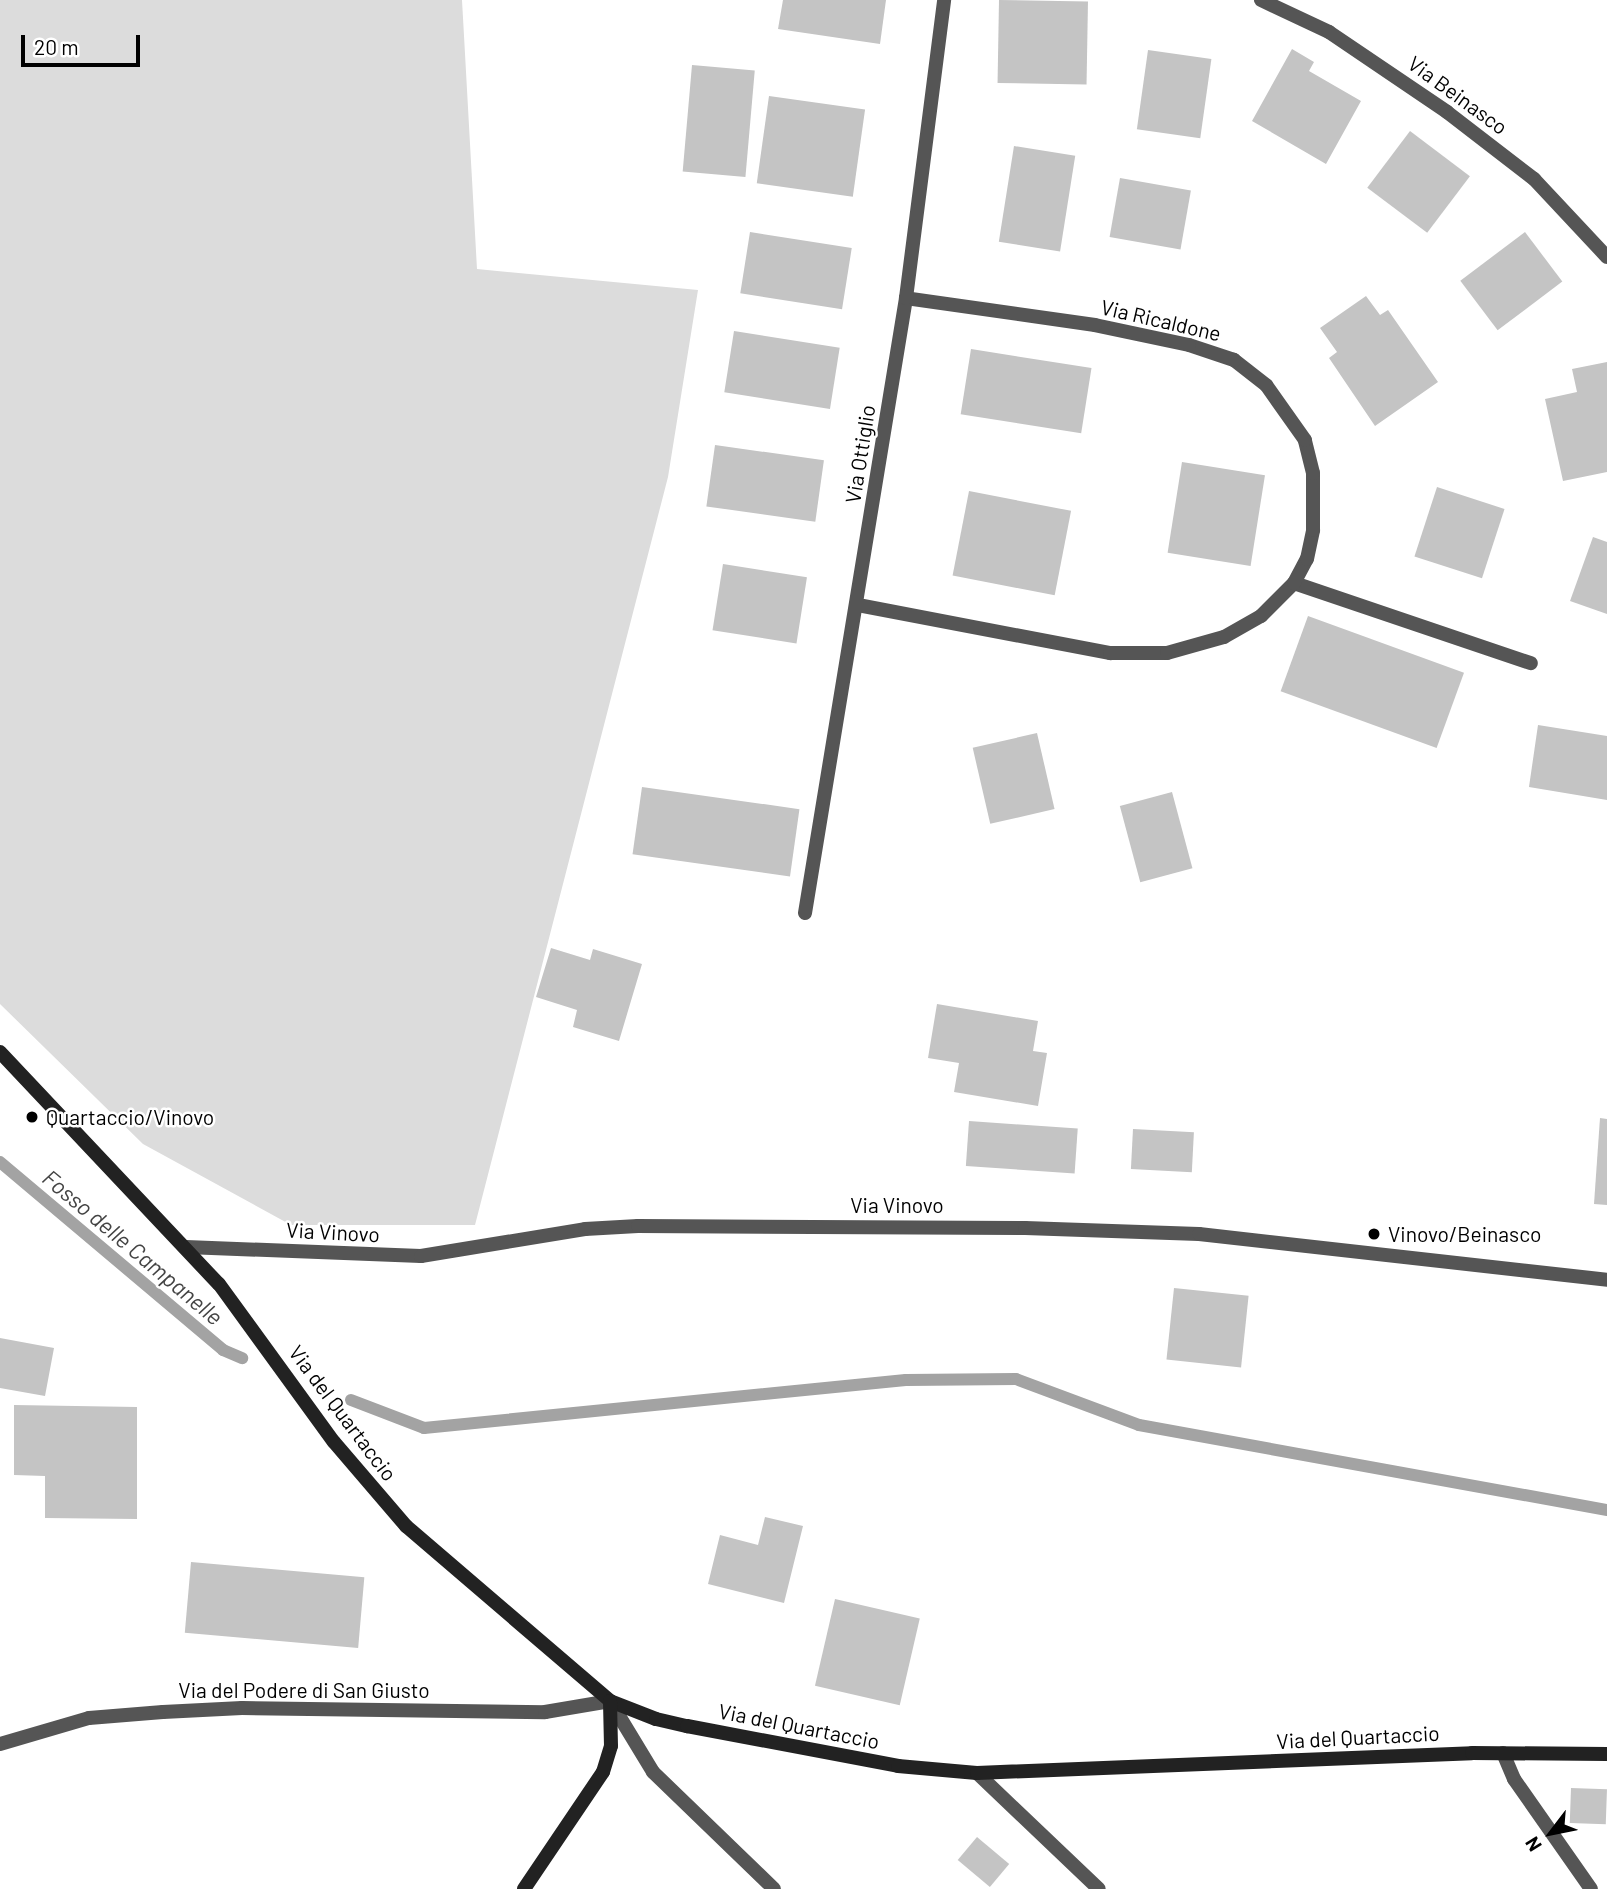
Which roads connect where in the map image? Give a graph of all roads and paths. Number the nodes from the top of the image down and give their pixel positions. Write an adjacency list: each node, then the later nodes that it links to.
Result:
1 (944, 0): 4 (street, Via Ottiglio)
2 (1261, 0): 3 (street, Via Beinasco)
3 (1607, 257)
4 (906, 298): 5 (street, Via Ricaldone); 6 (street, Via Ottiglio)
5 (1294, 583): 6 (street, Via Ricaldone); 7 (street)
6 (858, 606): 8 (street, Via Ottiglio)
7 (1531, 663)
8 (805, 913)
9 (0, 1052): 10 (street, Via del Quartaccio)
10 (186, 1247): 11 (street, Via Vinovo); 12 (street, Via del Quartaccio)
11 (1607, 1280)
12 (610, 1701): 13 (street, Via del Podere di San Giusto); 16 (street, Via del Quartaccio); 19 (street); 20 (street)
13 (0, 1744)
14 (1503, 1753): 15 (street, Via del Quartaccio); 16 (street, Via del Quartaccio); 17 (street)
15 (1607, 1754)
16 (977, 1773): 21 (street)
17 (1590, 1888): 18 (street)
18 (1607, 1888)
19 (524, 1889)
20 (775, 1889)
21 (1099, 1889)

